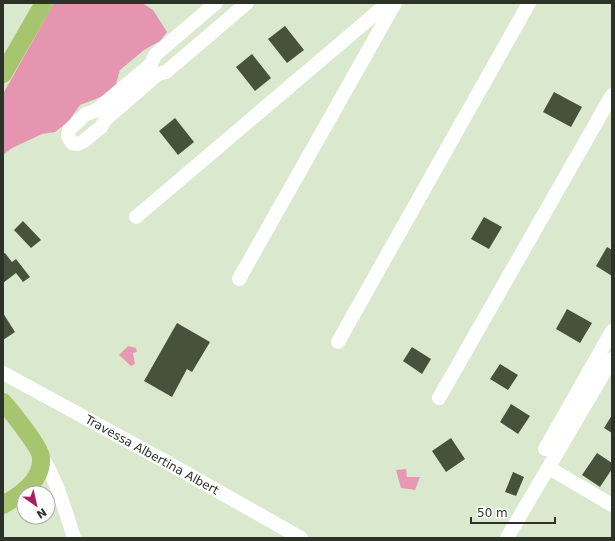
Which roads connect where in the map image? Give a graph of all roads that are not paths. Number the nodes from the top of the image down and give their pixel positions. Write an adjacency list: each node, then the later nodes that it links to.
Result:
1 (44, 3): 7 (main road)
2 (216, 3): 3 (street)
3 (247, 3)
4 (388, 3): 9 (street)
5 (395, 3): 10 (street)
6 (529, 3): 12 (street)
7 (3, 74)
8 (612, 95): 15 (street)
9 (136, 217)
10 (239, 279)
11 (612, 331): 17 (street)
12 (338, 342)
13 (612, 359): 19 (street)
14 (3, 373): 23 (street, Travessa Albertina Albert)
15 (439, 398)
16 (3, 402): 18 (main road)
17 (545, 449)
18 (41, 456): 20 (main road); 22 (street)
19 (549, 468): 21 (street); 24 (street)
20 (3, 505)
21 (612, 505)
22 (74, 538)
23 (301, 538)
24 (507, 538)

